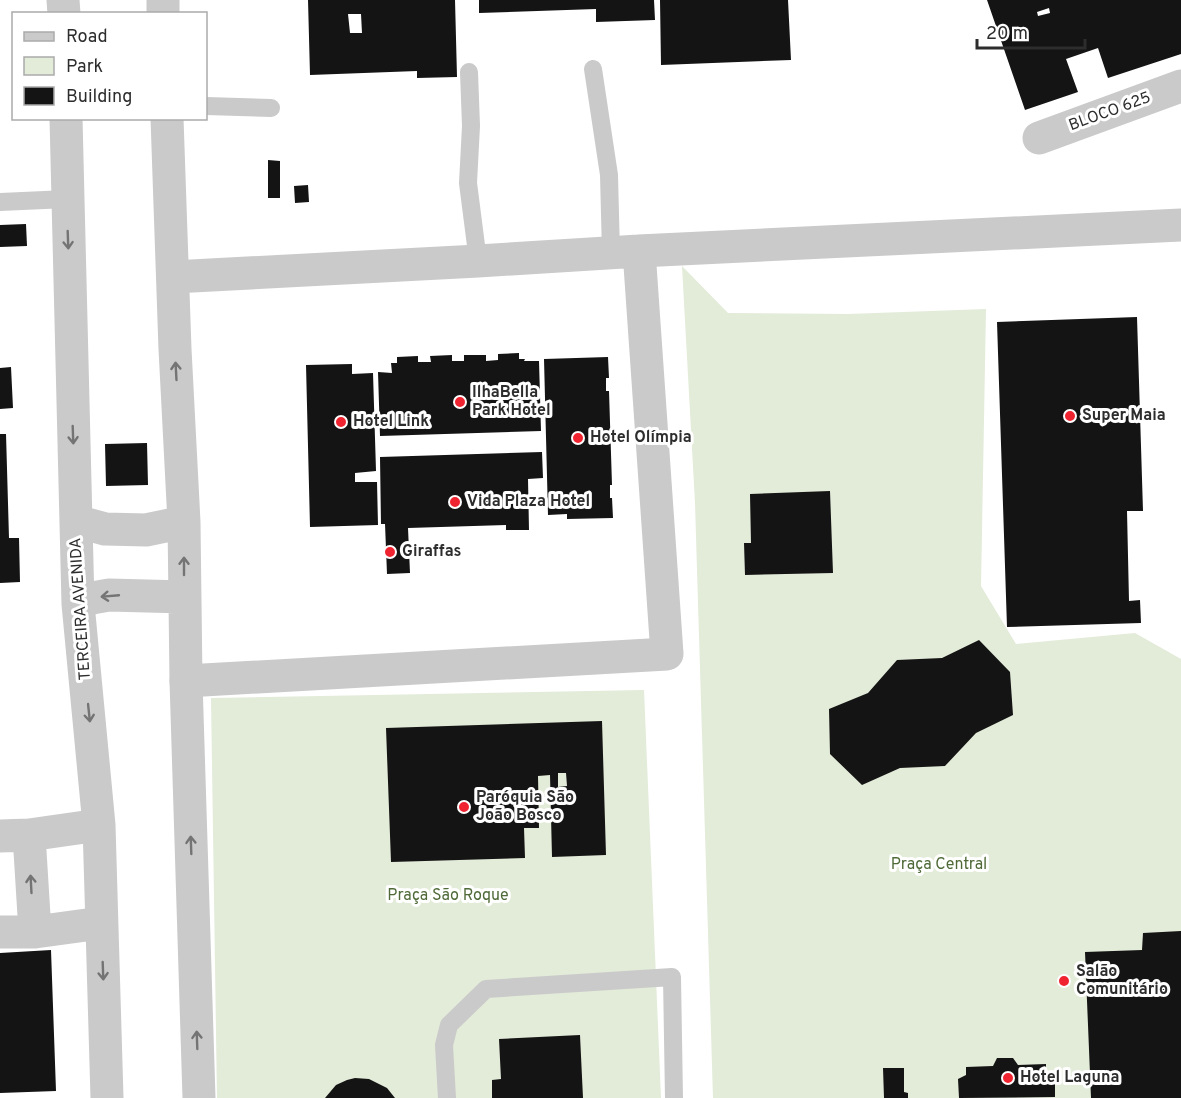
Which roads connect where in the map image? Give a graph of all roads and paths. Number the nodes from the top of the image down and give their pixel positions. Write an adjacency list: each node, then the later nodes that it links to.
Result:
1 (593, 69): 12 (lane)
2 (469, 72): 13 (lane)
3 (1181, 86): 8 (street, BLOCO 625)
4 (207, 106): 5 (lane)
5 (271, 108)
6 (66, 120): 9 (street, TERCEIRA AVENIDA)
7 (167, 120): 14 (street)
8 (1039, 138)
9 (67, 199): 10 (lane); 15 (street, TERCEIRA AVENIDA, one-way to 15)
10 (0, 202)
11 (1181, 225): 12 (street)
12 (625, 252): 13 (street); 19 (street)
13 (478, 261): 14 (street)
14 (173, 277): 16 (street, one-way to 14)
15 (76, 521): 16 (street); 18 (street, TERCEIRA AVENIDA)
16 (184, 522): 17 (street, one-way to 16)
17 (184, 597): 18 (street, one-way to 18); 19 (street)
18 (78, 604): 20 (street, TERCEIRA AVENIDA, one-way to 20)
19 (186, 681): 26 (street, one-way to 19)
20 (99, 825): 21 (street); 22 (street, TERCEIRA AVENIDA)
21 (14, 835): 24 (street, one-way to 21)
22 (101, 923): 24 (street); 25 (street, TERCEIRA AVENIDA, one-way to 25)
23 (0, 932): 24 (street)
24 (35, 932)
25 (107, 1098)
26 (199, 1098)
27 (447, 1098): 28 (lane)
28 (674, 1098)

